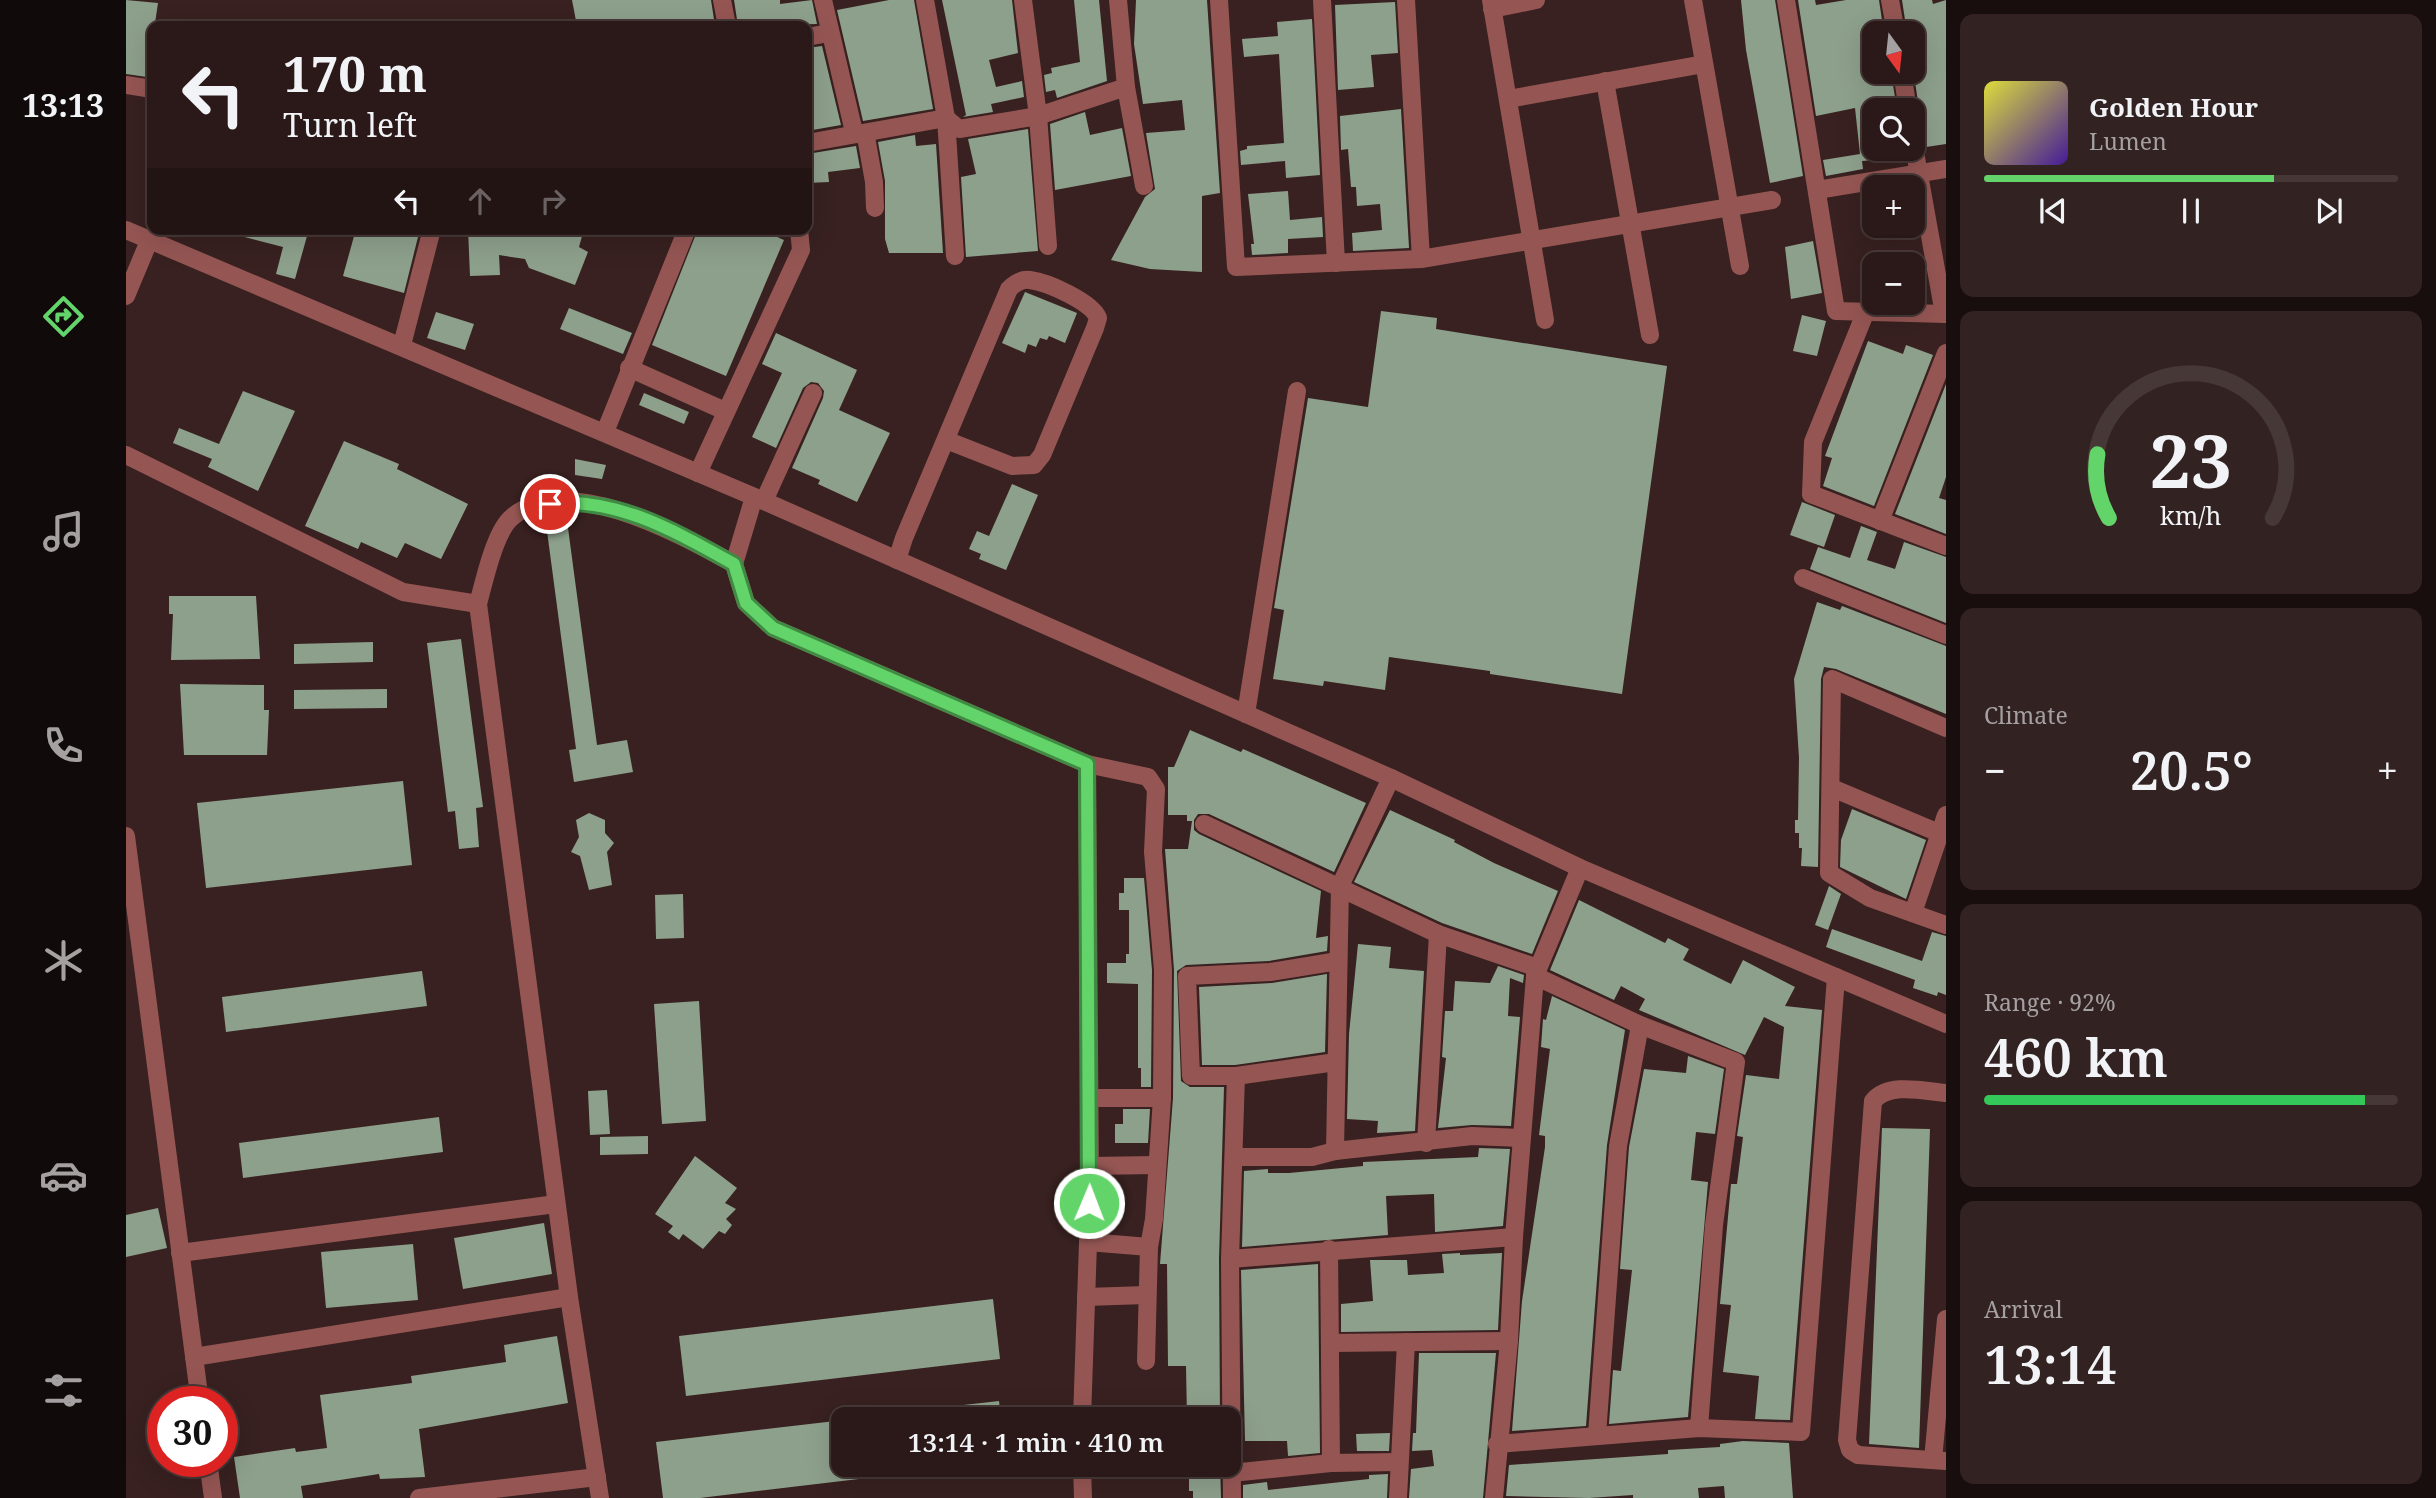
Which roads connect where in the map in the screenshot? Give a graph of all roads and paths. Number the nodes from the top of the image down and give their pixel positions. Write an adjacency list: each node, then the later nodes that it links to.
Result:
1 (722, 0): 14 (street)
2 (823, 0): 16 (street)
3 (925, 0): 25 (street)
4 (1023, 0): 24 (street)
5 (1118, 0): 22 (street)
6 (1219, 0): 46 (street)
7 (1322, 0): 46 (street)
8 (1406, 0): 45 (street)
9 (1536, 0): 13 (street)
10 (1693, 0): 18 (street)
11 (1786, 0): 32 (street)
12 (1890, 0): 15 (street)
13 (1492, 4): 23 (street)
14 (726, 21)
15 (1894, 21)
16 (829, 33): 17 (street); 26 (street)
17 (812, 36)
18 (1704, 64): 19 (street); 35 (street)
19 (1605, 81): 23 (street); 36 (street)
20 (126, 85): 21 (street)
21 (146, 88)
22 (1126, 88): 24 (street); 31 (street)
23 (1508, 99): 42 (street)
24 (1038, 116): 25 (street); 43 (street)
25 (946, 118): 26 (street); 44 (street)
26 (854, 132): 27 (street); 34 (street)
27 (812, 142)
28 (1916, 161): 30 (street)
29 (1946, 169): 30 (street)
30 (1918, 173): 32 (street); 51 (street)
31 (1144, 186)
32 (1816, 190): 49 (street)
33 (1772, 200): 35 (street)
34 (875, 208)
35 (1728, 208): 36 (street); 47 (street)
36 (1630, 224): 42 (street); 54 (street)
37 (126, 230): 41 (street)
38 (430, 235): 55 (street)
39 (684, 235): 57 (street)
40 (800, 235): 60 (street)
41 (149, 241): 48 (street); 55 (street)
42 (1532, 242): 45 (street); 53 (street)
43 (1048, 246)
44 (955, 256)
45 (1421, 259): 46 (street)
46 (1336, 263)
47 (1740, 266)
48 (126, 296)
49 (1862, 311)
50 (1925, 313): 51 (street)
51 (1945, 314)
52 (1864, 315): 66 (street)
53 (1545, 320)
54 (1650, 335)
55 (402, 345): 61 (street)
56 (1946, 353): 66 (street)
57 (629, 368): 60 (street); 61 (street)
58 (1297, 391): 73 (street)
59 (813, 393): 65 (street)
60 (725, 411): 64 (street)
61 (605, 432): 64 (street)
62 (946, 440): 62 (street); 68 (street)
63 (126, 455): 71 (street)
64 (698, 473): 65 (street)
65 (759, 499): 68 (street); 69 (street)
66 (1880, 521): 67 (street)
67 (1946, 546)
68 (897, 560): 73 (street)
69 (734, 564): 71 (street); 75 (street)
70 (1803, 578): 72 (street)
71 (478, 604): 103 (street)
72 (1946, 635)
73 (1246, 714): 76 (street)
74 (1946, 728): 77 (street)
75 (1087, 764): 95 (street); 96 (street)
76 (1391, 778): 82 (street); 83 (street)
77 (1832, 788): 80 (street); 84 (street)
78 (1946, 815): 80 (street)
79 (1204, 824): 83 (street)
80 (1939, 833): 84 (street)
81 (126, 836): 108 (street)
82 (1580, 868): 88 (street); 89 (street)
83 (1340, 886): 86 (street); 87 (street)
84 (1913, 913): 85 (street)
85 (1946, 925)
86 (1438, 934): 88 (street); 98 (street)
87 (1338, 961): 92 (street); 93 (street)
88 (1537, 972): 91 (street); 97 (street)
89 (1836, 977): 90 (street); 122 (street)
90 (1946, 1024)
91 (1640, 1026): 122 (street); 123 (street)
92 (1336, 1062): 93 (street); 99 (street)
93 (1236, 1076): 100 (street)
94 (1946, 1093): 125 (street)
95 (1089, 1098): 96 (street); 102 (street)
96 (1162, 1098): 101 (street)
97 (1521, 1138): 98 (street); 104 (street)
98 (1426, 1143): 99 (street)
99 (1335, 1151): 100 (street)
100 (1236, 1157): 109 (street)
101 (1157, 1165): 102 (street); 106 (street)
102 (1089, 1166): 105 (street)
103 (556, 1204): 108 (street); 111 (street)
104 (1514, 1237): 107 (street); 114 (street)
105 (1088, 1242): 106 (street); 112 (street)
106 (1149, 1247): 110 (street)
107 (1329, 1249): 109 (street); 116 (street)
108 (180, 1253): 117 (street)
109 (1230, 1259): 121 (street)
110 (1146, 1295): 112 (street); 118 (street)
111 (569, 1297): 117 (street); 130 (street)
112 (1086, 1297): 120 (street)
113 (1946, 1319): 125 (street)
114 (1509, 1341): 115 (street); 124 (street)
115 (1406, 1342): 116 (street); 126 (street)
116 (1330, 1343): 127 (street)
117 (194, 1357): 119 (street)
118 (1146, 1361)
119 (198, 1386)
120 (1082, 1407)
121 (1231, 1407)
122 (1699, 1428): 123 (street)
123 (1597, 1435): 124 (street)
124 (1497, 1444): 139 (street)
125 (1939, 1461)
126 (1399, 1462): 127 (street); 138 (street)
127 (1331, 1463): 128 (street)
128 (1241, 1472)
129 (210, 1477): 133 (street)
130 (597, 1477): 134 (street); 135 (street)
131 (1083, 1477): 136 (street)
132 (1231, 1477): 137 (street)
133 (213, 1498)
134 (419, 1498)
135 (600, 1498)
136 (1083, 1498)
137 (1232, 1498)
138 (1398, 1498)
139 (1494, 1498)

